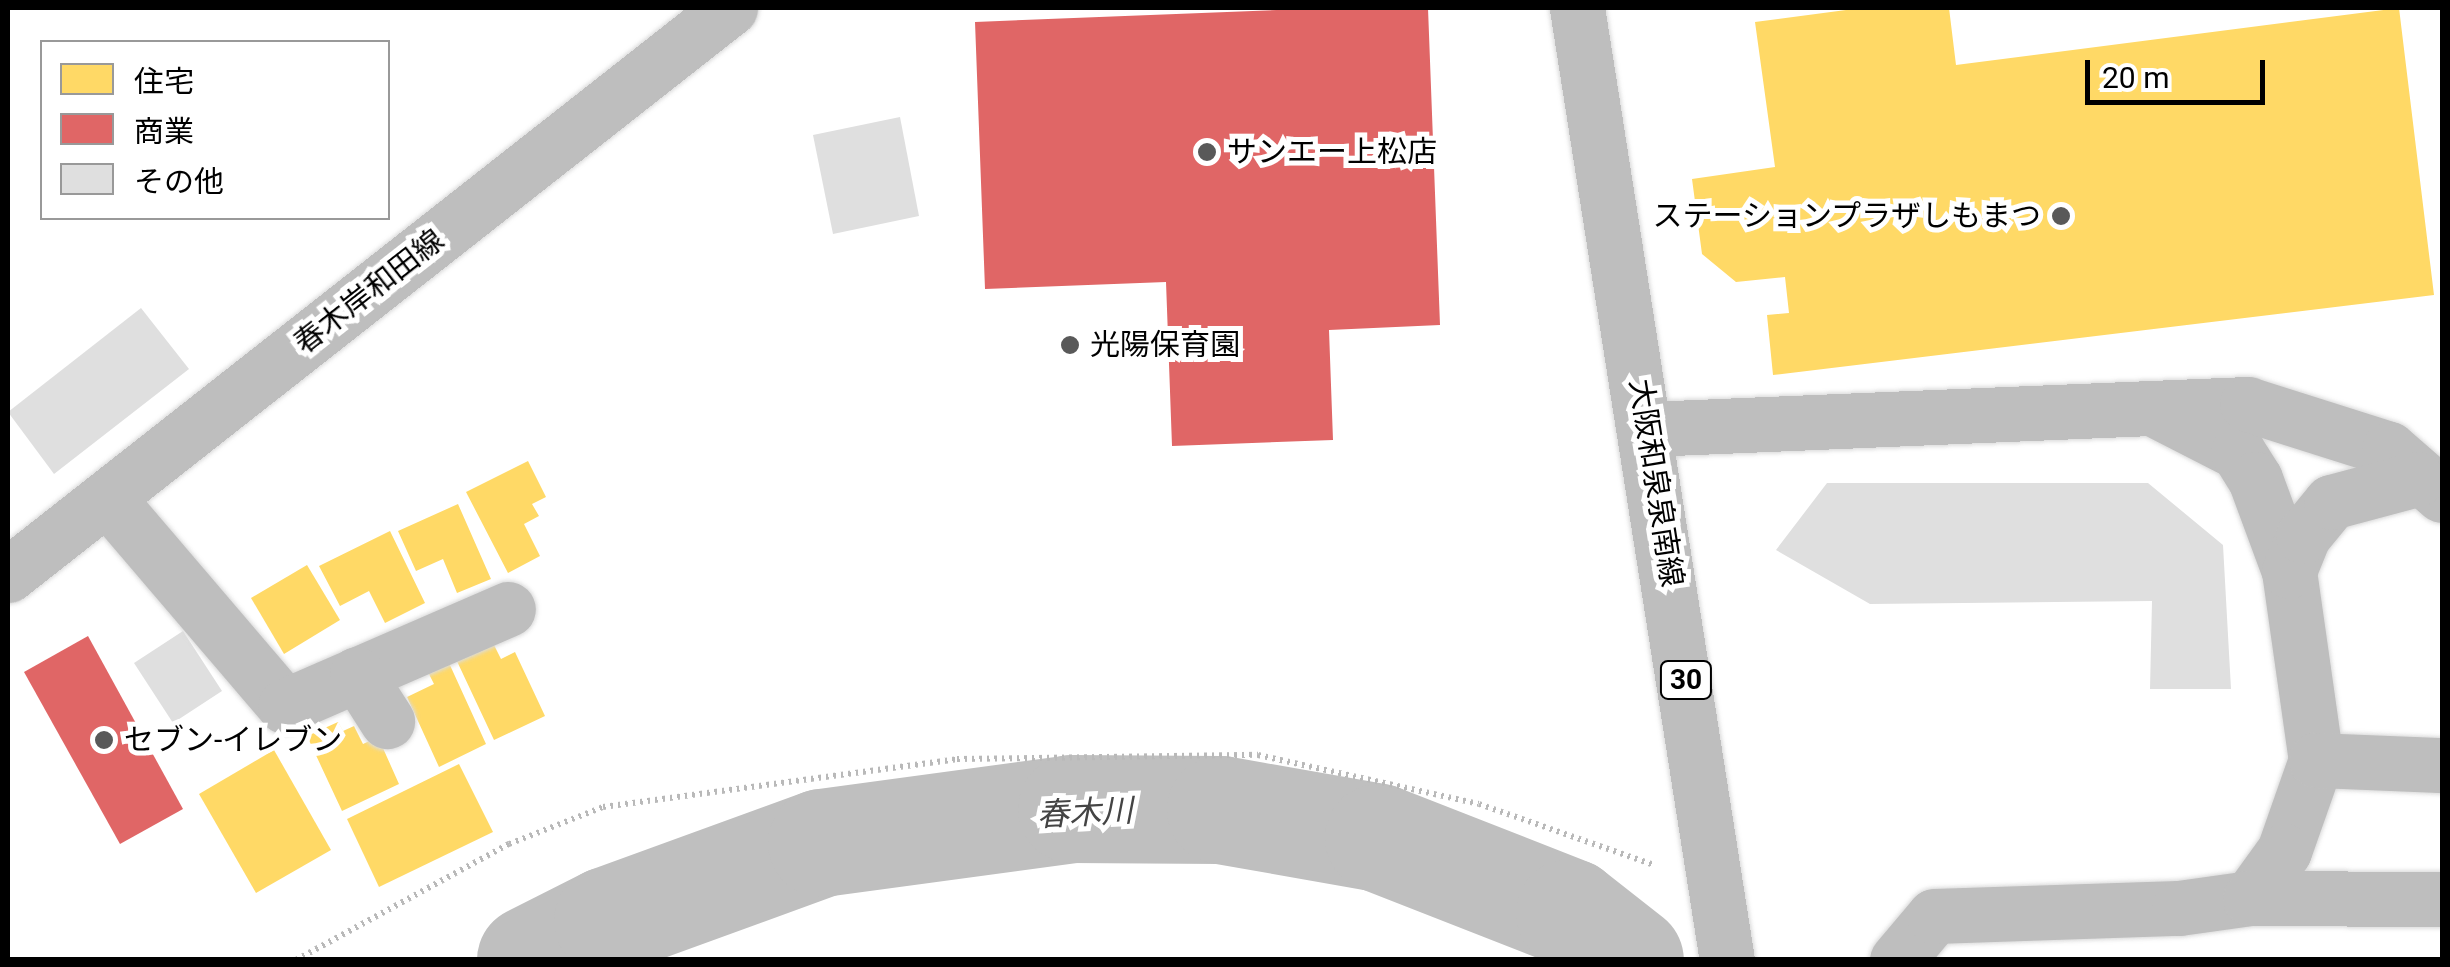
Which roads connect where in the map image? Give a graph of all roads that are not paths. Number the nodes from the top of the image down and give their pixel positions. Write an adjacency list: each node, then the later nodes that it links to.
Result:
1 (730, 8): 6 (street, 春木岸和田線)
2 (1577, 8): 4 (street, 大阪和泉泉南線 / 30)
3 (2158, 410): 4 (street); 5 (street); 7 (street)
4 (1648, 429): 16 (street, 大阪和泉泉南線 / 30)
5 (2430, 487): 7 (street)
6 (108, 499): 8 (street, 春木岸和田線); 10 (street)
7 (2288, 570): 12 (street)
8 (8, 575)
9 (508, 609): 10 (street)
10 (357, 674): 11 (street)
11 (387, 722)
12 (2316, 760): 13 (street); 14 (street)
13 (2442, 766)
14 (2250, 898): 15 (street); 17 (street)
15 (2442, 898)
16 (1725, 945)
17 (1897, 960)

